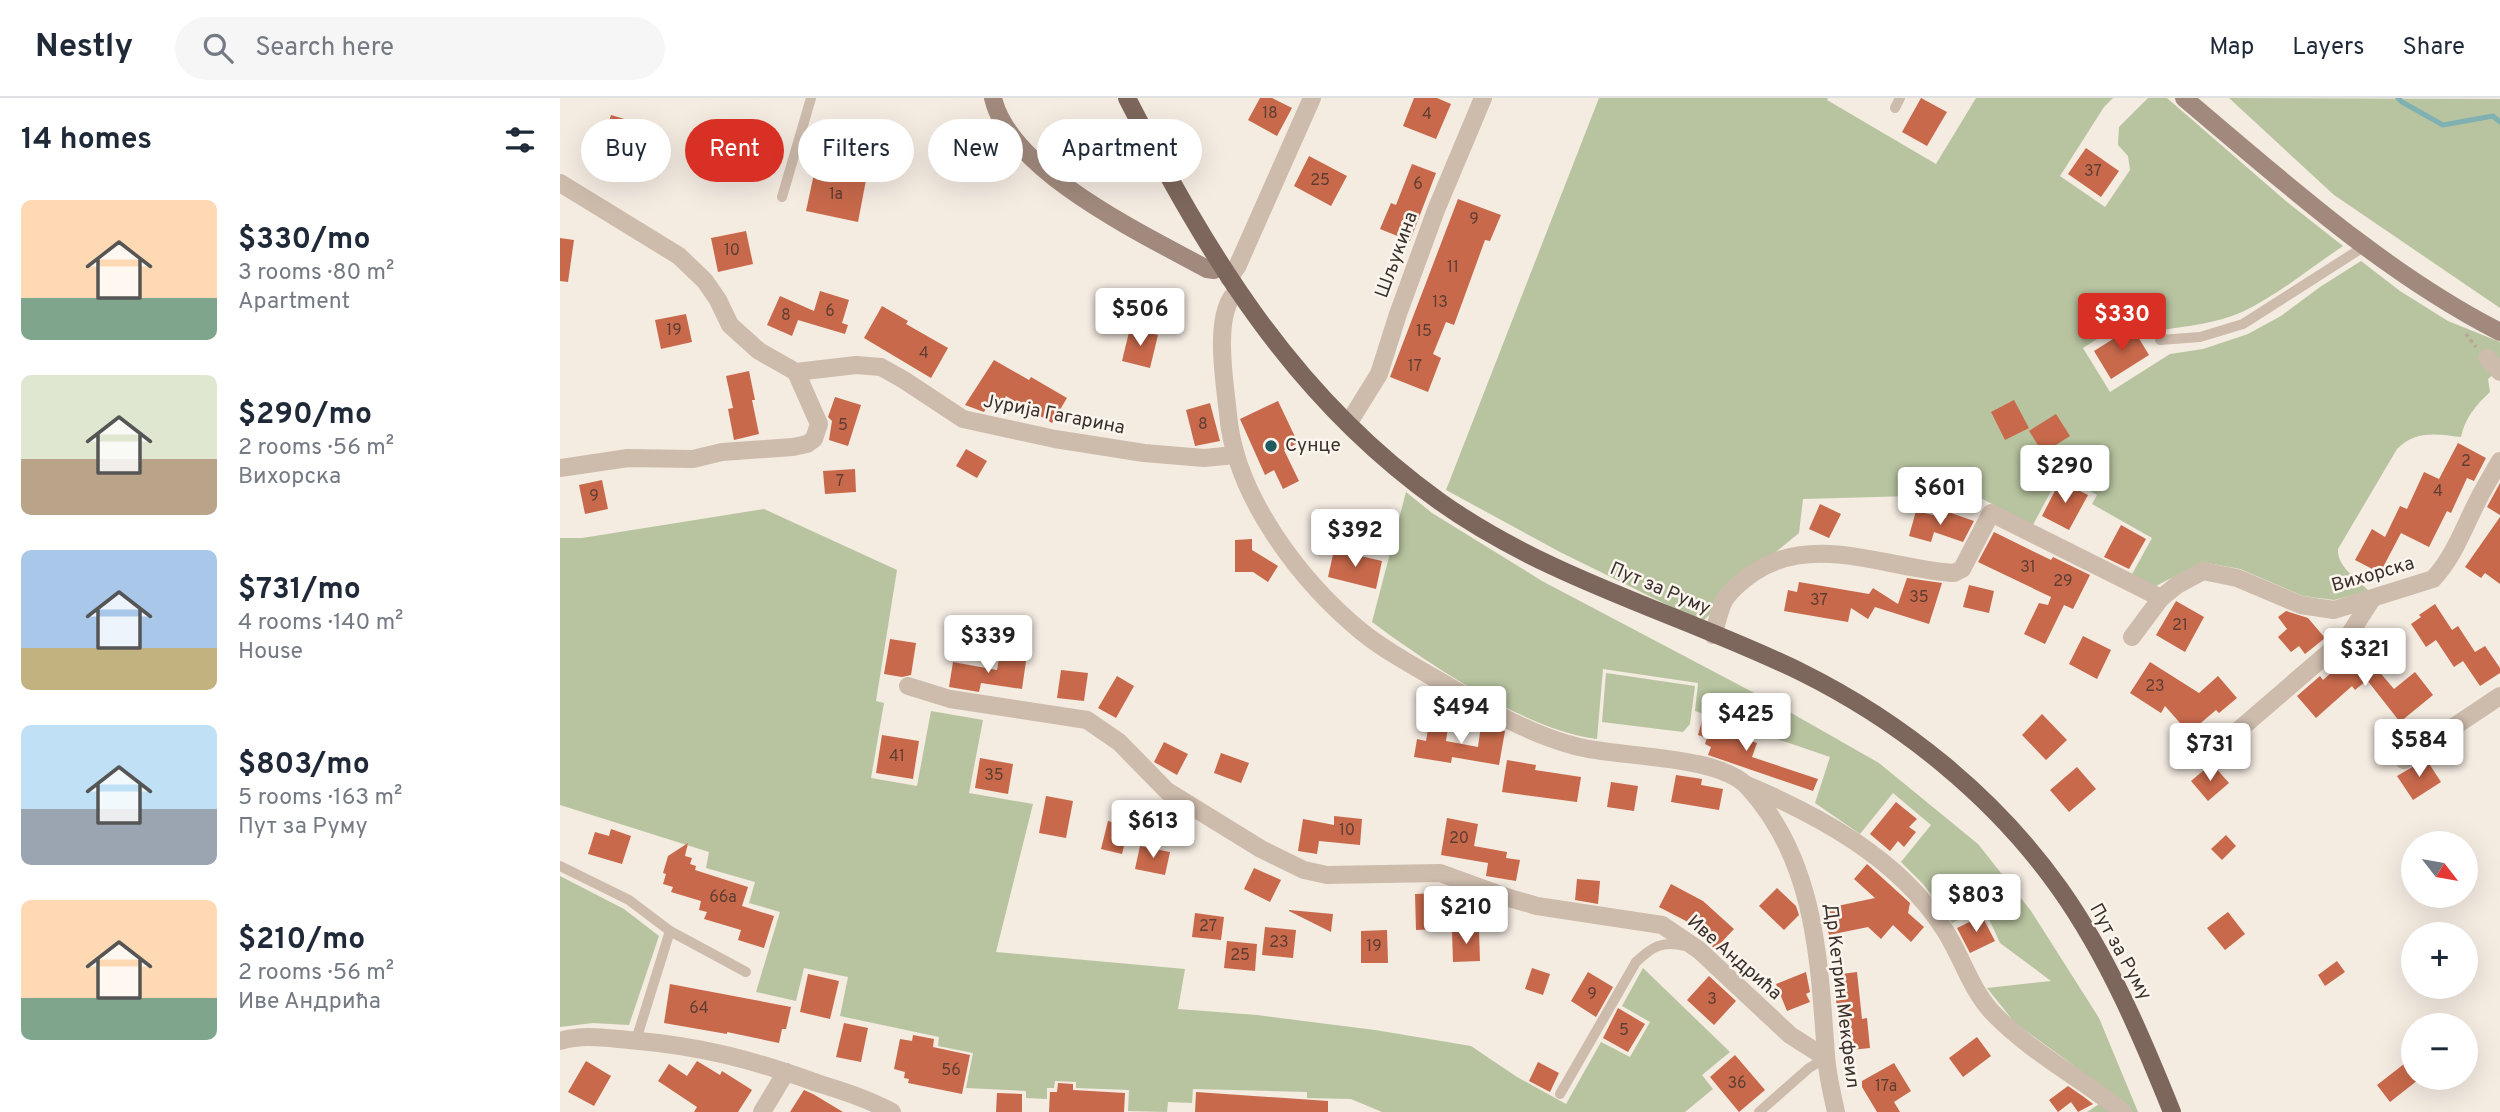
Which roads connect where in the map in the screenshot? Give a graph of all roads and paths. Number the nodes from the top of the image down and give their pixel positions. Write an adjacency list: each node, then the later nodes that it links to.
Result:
1 (811, 98): 10 (lane)
2 (993, 98): 12 (main road)
3 (1127, 98): 12 (main road, Пут за Руму)
4 (1312, 98): 12 (street, Др Кетрин Мекфеил)
5 (1483, 98): 18 (street, Шљукина)
6 (1900, 98): 8 (lane)
7 (2184, 98): 11 (main road)
8 (1895, 108)
9 (560, 183): 17 (street)
10 (782, 197)
11 (2365, 246): 13 (main road); 14 (lane)
12 (1229, 279): 18 (main road, Пут за Руму); 19 (street, Др Кетрин Мекфеил)
13 (2500, 332)
14 (2160, 340)
15 (2487, 358): 16 (street)
16 (2500, 372)
17 (796, 373): 19 (street, Јурија Гагарина); 21 (street)
18 (1348, 424): 24 (main road, Пут за Руму)
19 (1235, 455): 30 (street, Др Кетрин Мекфеил)
20 (2500, 461): 23 (street, Вихорска)
21 (560, 468)
22 (2161, 598): 23 (street, Вихорска); 24 (street); 25 (street, Вихорска)
23 (2372, 599): 28 (street)
24 (1713, 635): 45 (main road, Пут за Руму)
25 (2132, 637)
26 (908, 686): 33 (street, Иве Андрића)
27 (2500, 696): 29 (street)
28 (2204, 759)
29 (2404, 760)
30 (1747, 785): 37 (street, Др Кетрин Мекфеил); 44 (street)
31 (560, 866): 32 (lane)
32 (670, 931): 34 (lane); 35 (lane)
33 (1699, 950): 37 (street, Иве Андрића); 39 (lane)
34 (746, 972)
35 (636, 1040): 36 (street); 38 (street)
36 (560, 1041)
37 (1826, 1058): 42 (lane); 43 (street, Др Кетрин Мекфеил)
38 (786, 1072): 40 (street); 41 (street)
39 (1560, 1094)
40 (762, 1112)
41 (892, 1112)
42 (1759, 1112)
43 (1836, 1112)
44 (2123, 1112)
45 (2172, 1112)

